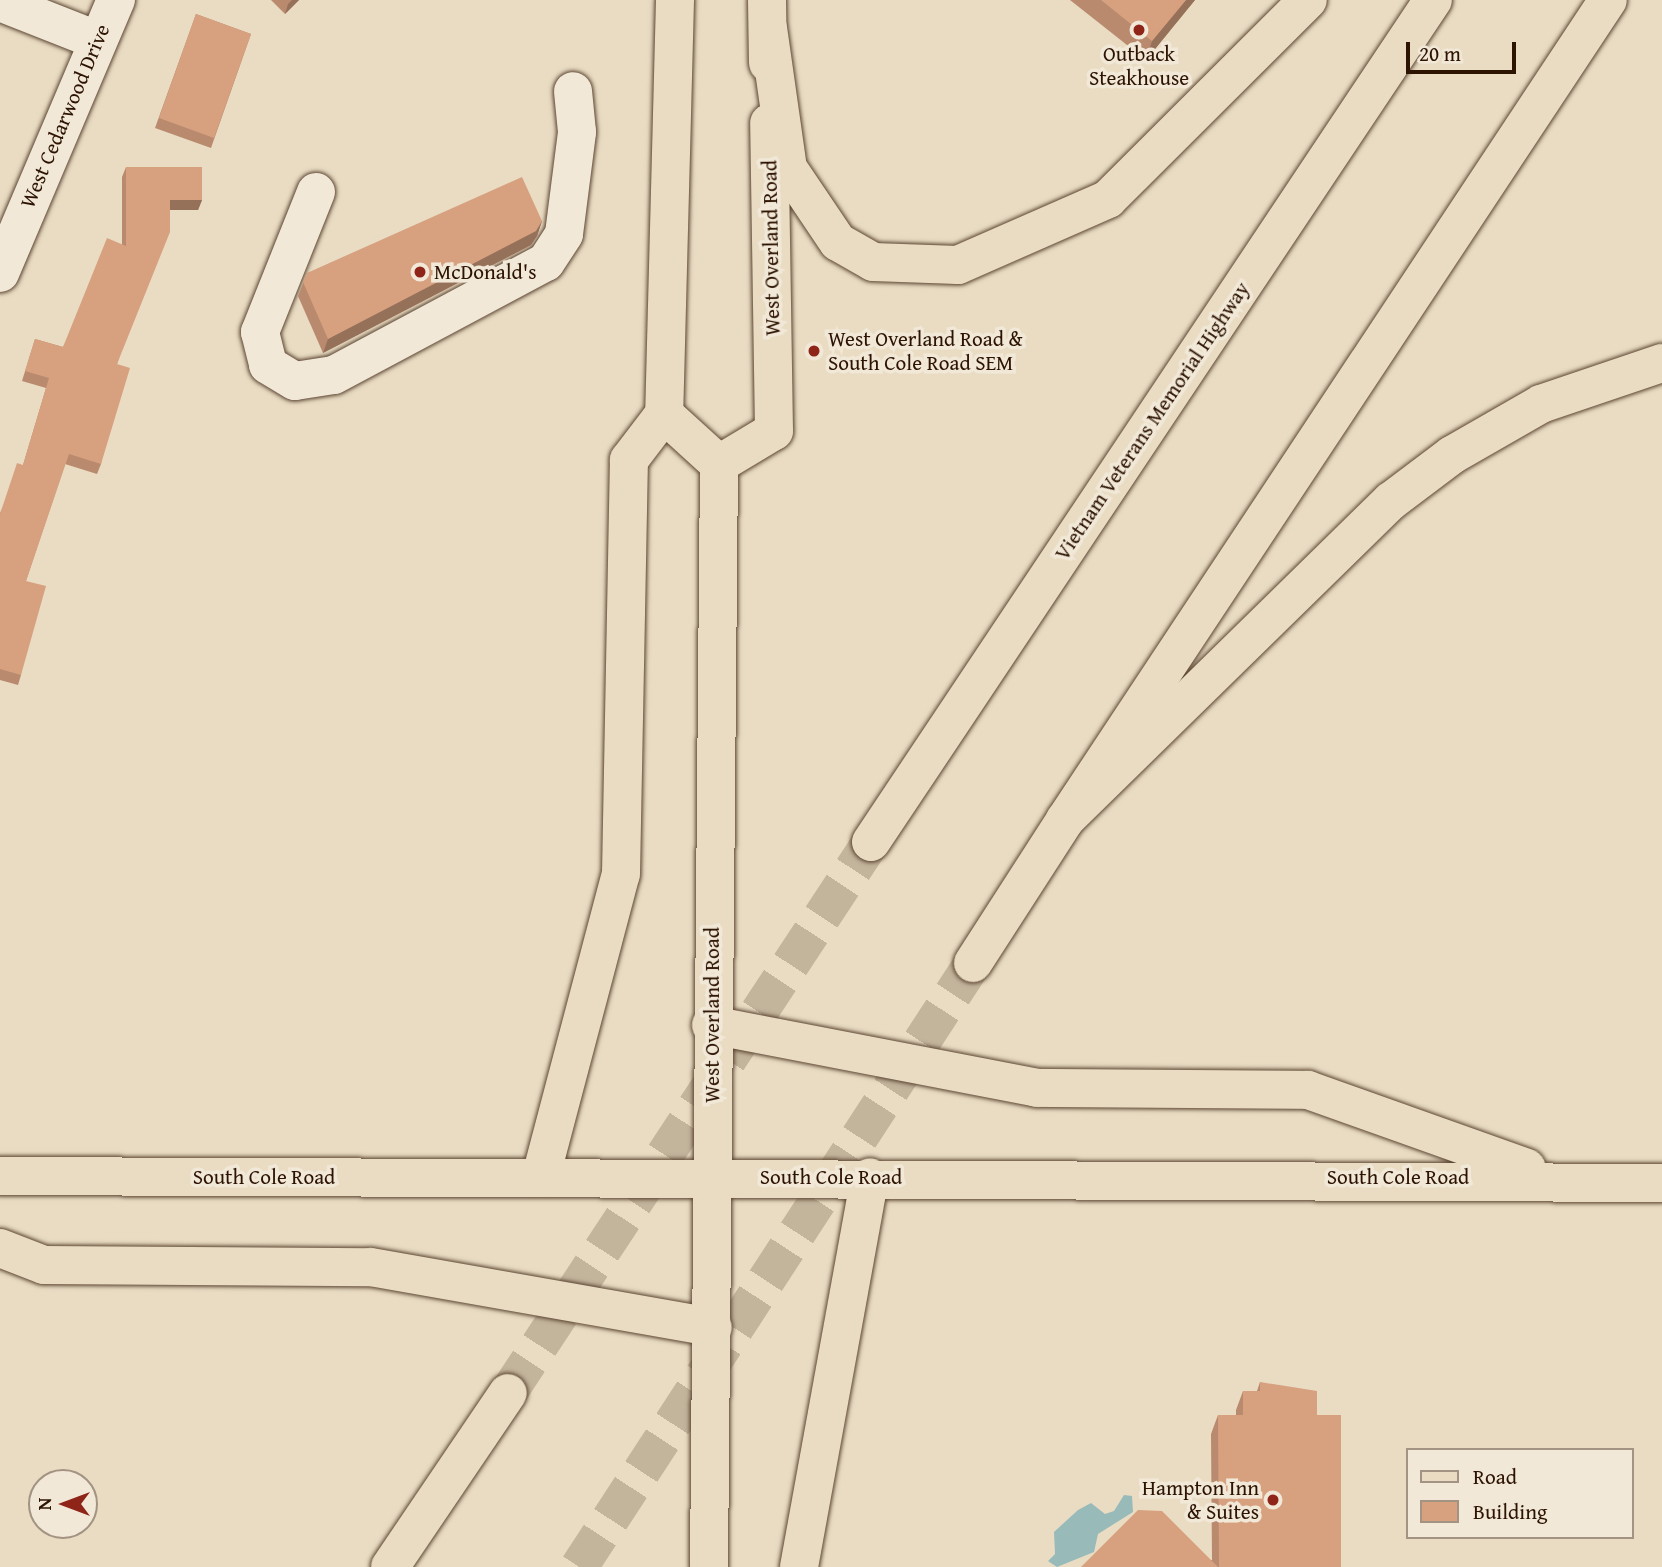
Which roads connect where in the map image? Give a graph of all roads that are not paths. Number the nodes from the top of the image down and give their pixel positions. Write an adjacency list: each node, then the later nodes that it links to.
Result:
1 (116, 0): 8 (street, West Cedarwood Drive)
2 (675, 0): 13 (main road)
3 (1308, 0): 7 (main road)
4 (1433, 0): 16 (main road, Vietnam Veterans Memorial Highway)
5 (1608, 0): 15 (main road)
6 (0, 2): 8 (street)
7 (767, 14): 14 (main road, West Overland Road)
8 (94, 40): 11 (street, West Cedarwood Drive)
9 (573, 91): 10 (street)
10 (316, 192)
11 (0, 273)
12 (1662, 363): 15 (main road)
13 (664, 414): 14 (main road); 20 (main road)
14 (719, 464): 18 (main road, West Overland Road)
15 (1065, 820): 17 (main road)
16 (871, 842)
17 (973, 963)
18 (711, 1025): 21 (main road, West Overland Road); 23 (main road)
19 (0, 1176): 20 (main road, South Cole Road)
20 (541, 1176): 21 (main road, South Cole Road)
21 (712, 1177): 22 (main road, South Cole Road); 26 (main road, West Overland Road)
22 (870, 1177): 23 (main road, South Cole Road); 30 (main road)
23 (1556, 1178): 24 (main road, South Cole Road)
24 (1662, 1182)
25 (0, 1248): 26 (main road)
26 (713, 1327): 29 (main road, West Overland Road)
27 (508, 1393): 28 (main road)
28 (390, 1567)
29 (709, 1567)
30 (799, 1567)

